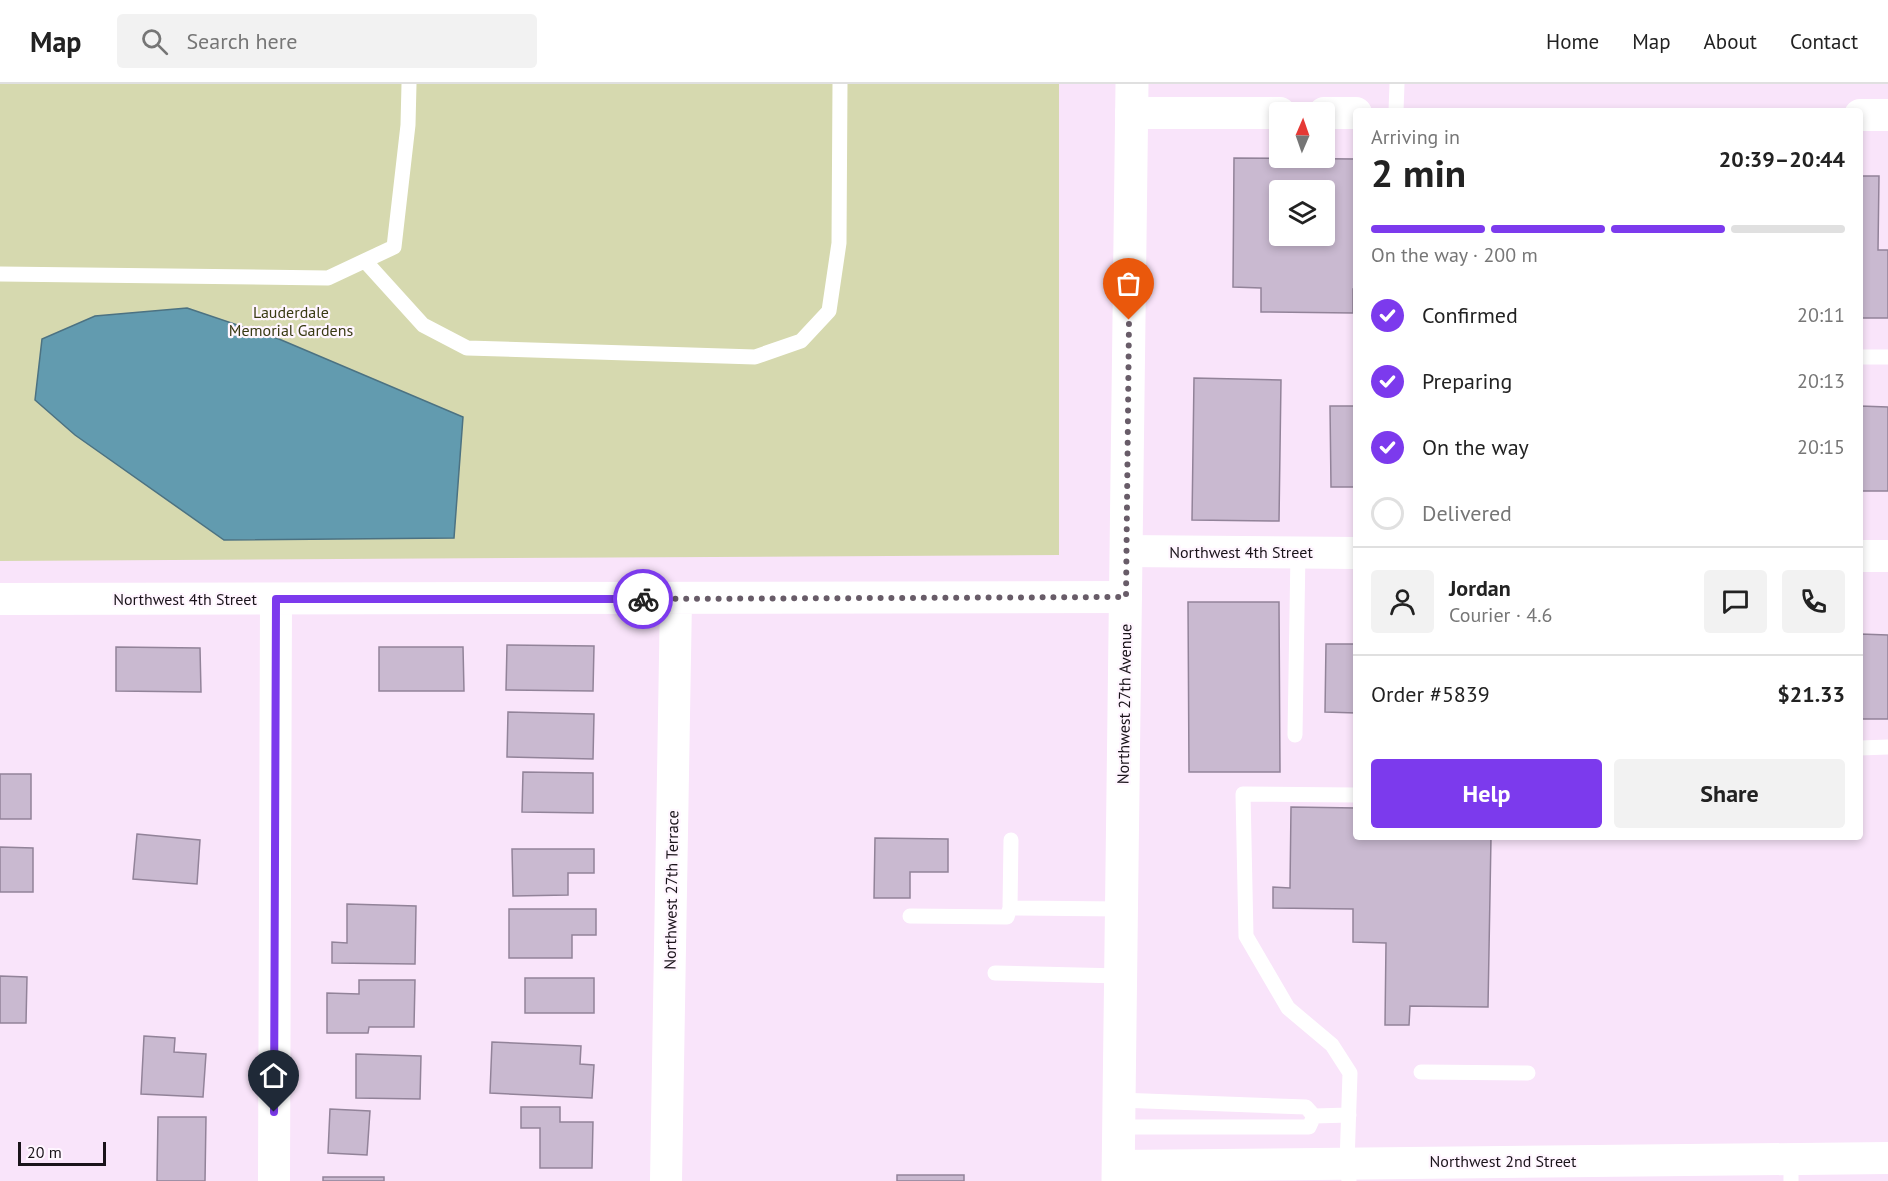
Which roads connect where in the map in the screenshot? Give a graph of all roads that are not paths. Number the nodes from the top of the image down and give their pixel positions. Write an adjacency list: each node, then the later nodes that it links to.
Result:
1 (409, 84): 11 (lane)
2 (840, 84): 11 (lane)
3 (1397, 84): 5 (lane)
4 (1132, 98): 6 (street); 15 (street, Northwest 27th Avenue)
5 (1396, 108)
6 (1269, 112)
7 (1335, 113): 8 (street)
8 (1353, 113)
9 (1863, 115): 10 (street)
10 (1888, 115)
11 (364, 261): 12 (lane)
12 (0, 274)
13 (1863, 357): 14 (lane)
14 (1888, 357)
15 (1126, 551): 16 (street, Northwest 4th Street); 20 (street, Northwest 27th Avenue)
16 (1298, 552): 17 (street, Northwest 4th Street); 24 (lane)
17 (1353, 553)
18 (1863, 556): 19 (street)
19 (1888, 556)
20 (1126, 597): 23 (street, Northwest 4th Street); 30 (street, Northwest 27th Avenue)
21 (0, 599): 22 (street, Northwest 4th Street)
22 (276, 599): 23 (street, Northwest 4th Street); 43 (street)
23 (676, 599): 44 (street, Northwest 27th Terrace)
24 (1295, 735)
25 (1888, 747): 26 (lane)
26 (1863, 748)
27 (1353, 795): 37 (lane)
28 (1011, 840): 29 (lane)
29 (1010, 908): 30 (lane); 31 (lane)
30 (1121, 909): 33 (street, Northwest 27th Avenue)
31 (910, 916)
32 (995, 973): 33 (lane)
33 (1121, 976): 36 (street, Northwest 27th Avenue)
34 (1421, 1072): 35 (lane)
35 (1528, 1073)
36 (1119, 1114): 38 (lane); 38 (lane); 42 (street, Northwest 27th Avenue)
37 (1349, 1115): 38 (lane); 41 (lane)
38 (1314, 1116)
39 (1888, 1158): 40 (street, Northwest 2nd Street)
40 (1791, 1170): 41 (street, Northwest 2nd Street)
41 (1348, 1172): 42 (street, Northwest 2nd Street)
42 (1118, 1173)
43 (274, 1181)
44 (666, 1181)

